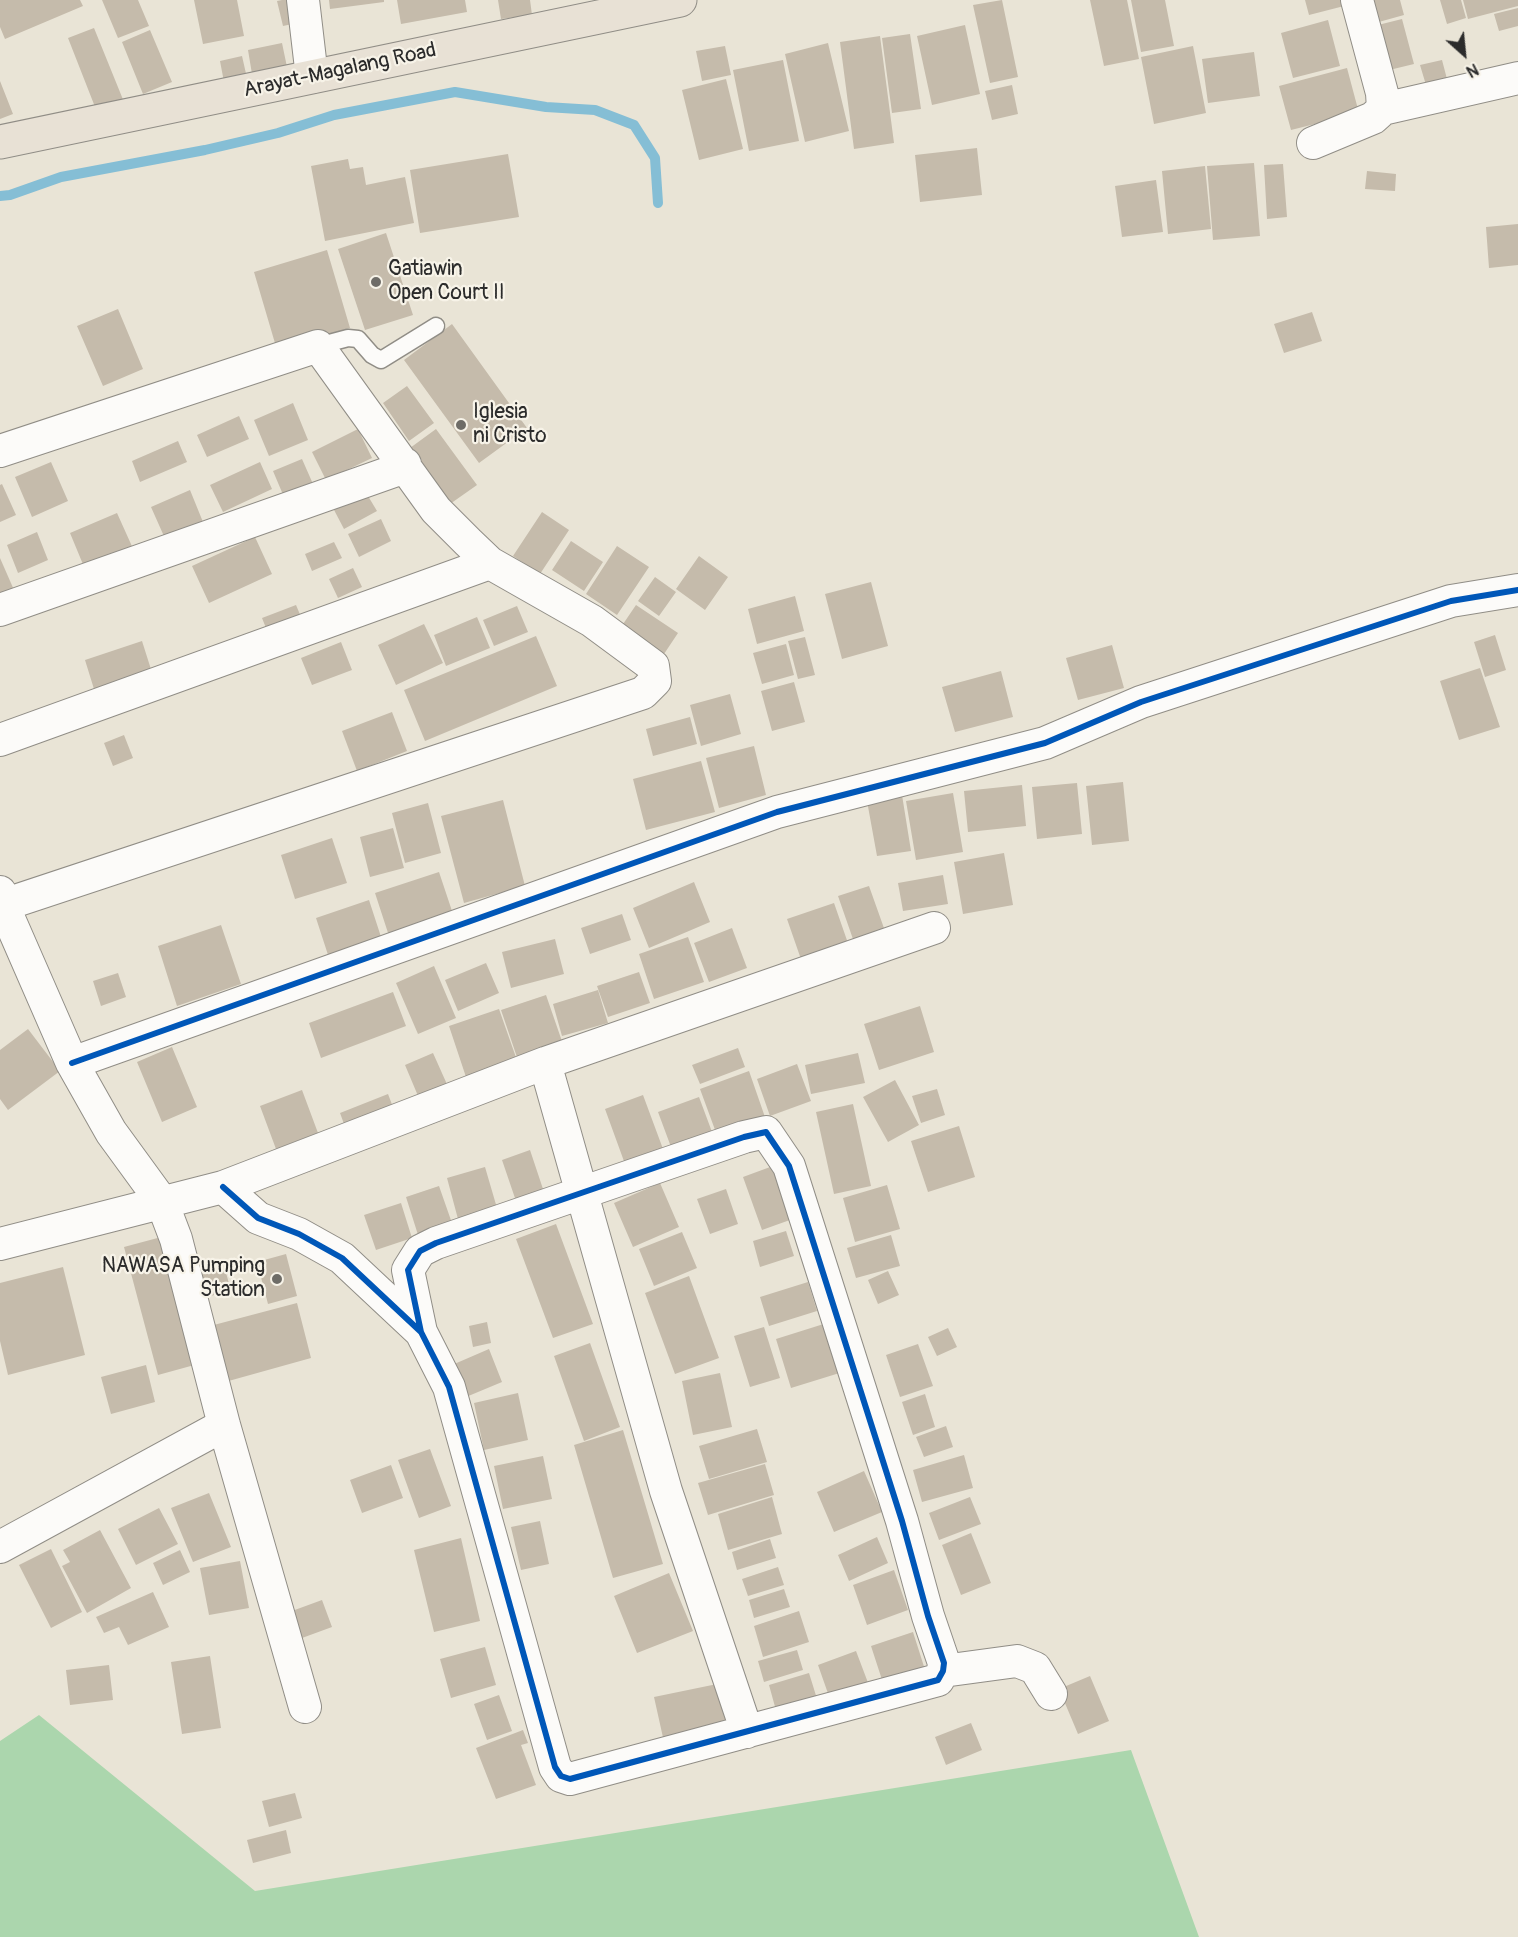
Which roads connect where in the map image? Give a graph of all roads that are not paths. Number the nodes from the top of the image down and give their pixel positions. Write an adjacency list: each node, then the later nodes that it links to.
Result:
1 (303, 0): 4 (street)
2 (680, 0): 4 (main road, Arayat-Magalang Road)
3 (1357, 0): 6 (street)
4 (312, 77): 7 (main road, Arayat-Magalang Road)
5 (1518, 78): 6 (street)
6 (1383, 109): 8 (street)
7 (0, 142)
8 (1313, 143)
9 (436, 326): 10 (lane)
10 (318, 346): 11 (street); 12 (street)
11 (0, 451)
12 (405, 464): 13 (street); 15 (street)
13 (490, 563): 16 (street); 17 (street)
14 (1518, 590): 20 (street)
15 (0, 610)
16 (0, 740)
17 (2, 899): 20 (street)
18 (934, 928): 19 (street)
19 (545, 1062): 21 (street); 22 (street)
20 (72, 1064): 23 (street)
21 (223, 1187): 23 (street); 25 (street)
22 (582, 1194): 25 (street); 28 (street); 31 (street)
23 (162, 1202): 24 (street); 26 (street)
24 (0, 1244)
25 (421, 1332): 31 (street)
26 (224, 1425): 27 (street); 30 (street)
27 (0, 1546)
28 (943, 1671): 29 (street); 31 (street)
29 (1051, 1694)
30 (306, 1707)
31 (747, 1732)

